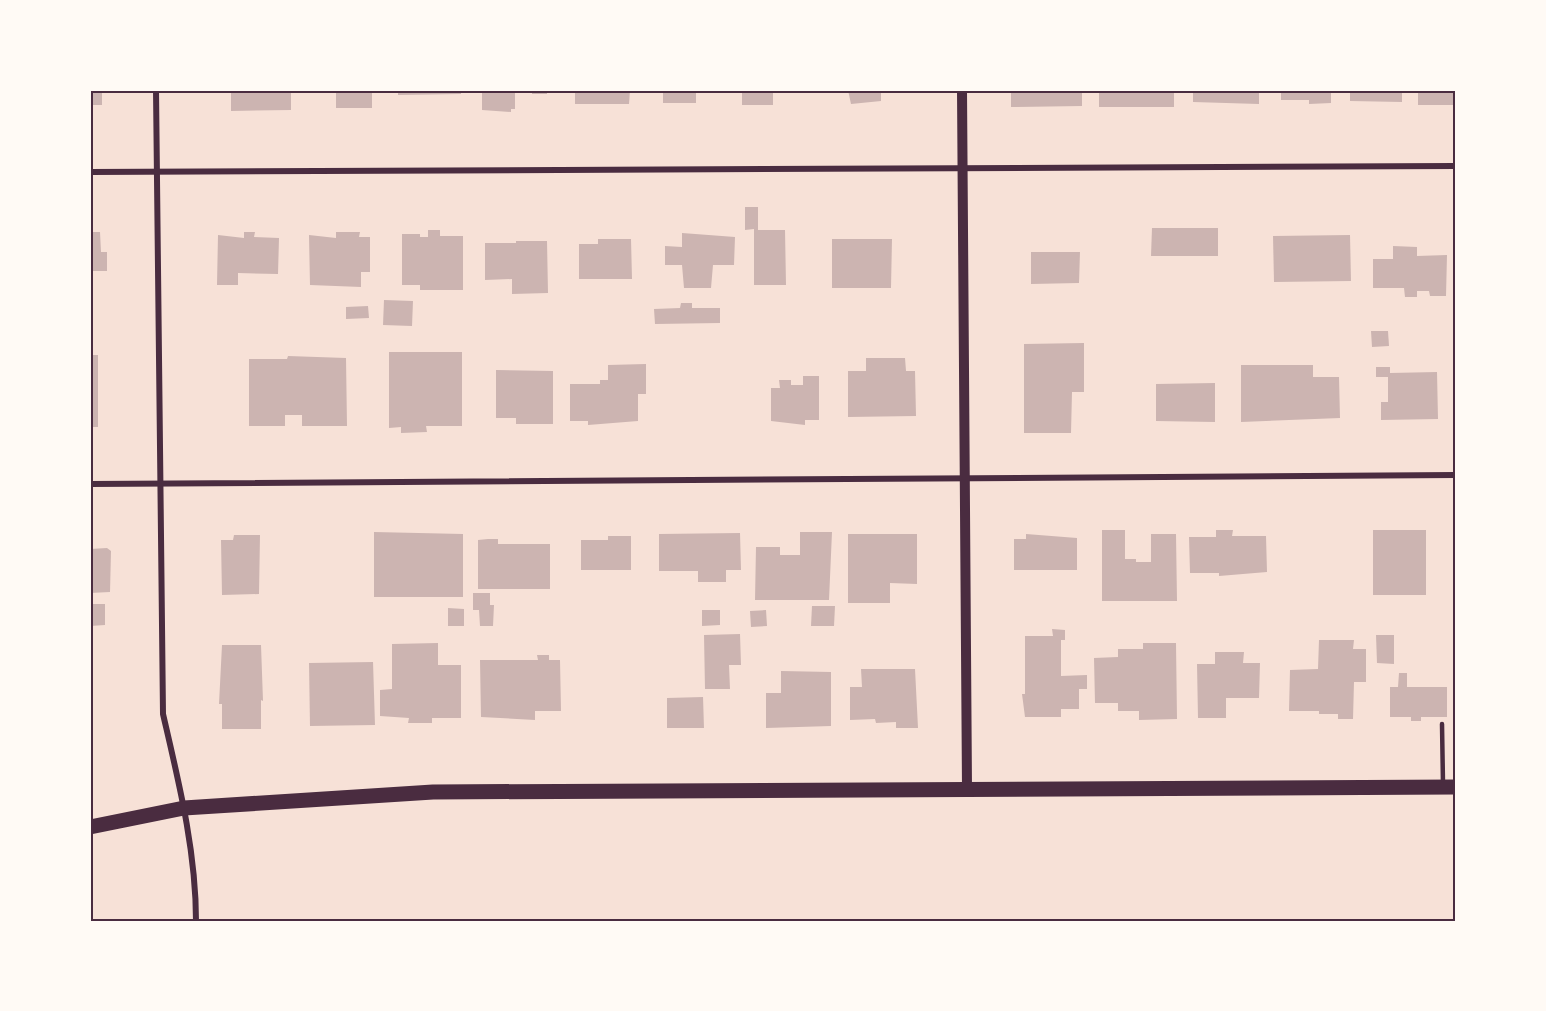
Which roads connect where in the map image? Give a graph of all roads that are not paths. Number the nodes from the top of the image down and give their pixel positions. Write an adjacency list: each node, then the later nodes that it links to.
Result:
1 (156, 90): 6 (street)
2 (962, 90): 4 (street)
3 (1456, 166): 4 (street)
4 (963, 167): 6 (street); 8 (street)
5 (90, 172): 6 (street)
6 (156, 172): 10 (street)
7 (1456, 475): 8 (street)
8 (964, 479): 10 (street); 13 (street)
9 (90, 484): 10 (street)
10 (162, 484): 14 (street)
11 (1442, 724): 12 (lane)
12 (1449, 787): 13 (main road)
13 (967, 789): 14 (main road)
14 (184, 808): 15 (main road); 16 (street)
15 (90, 827)
16 (196, 921)

